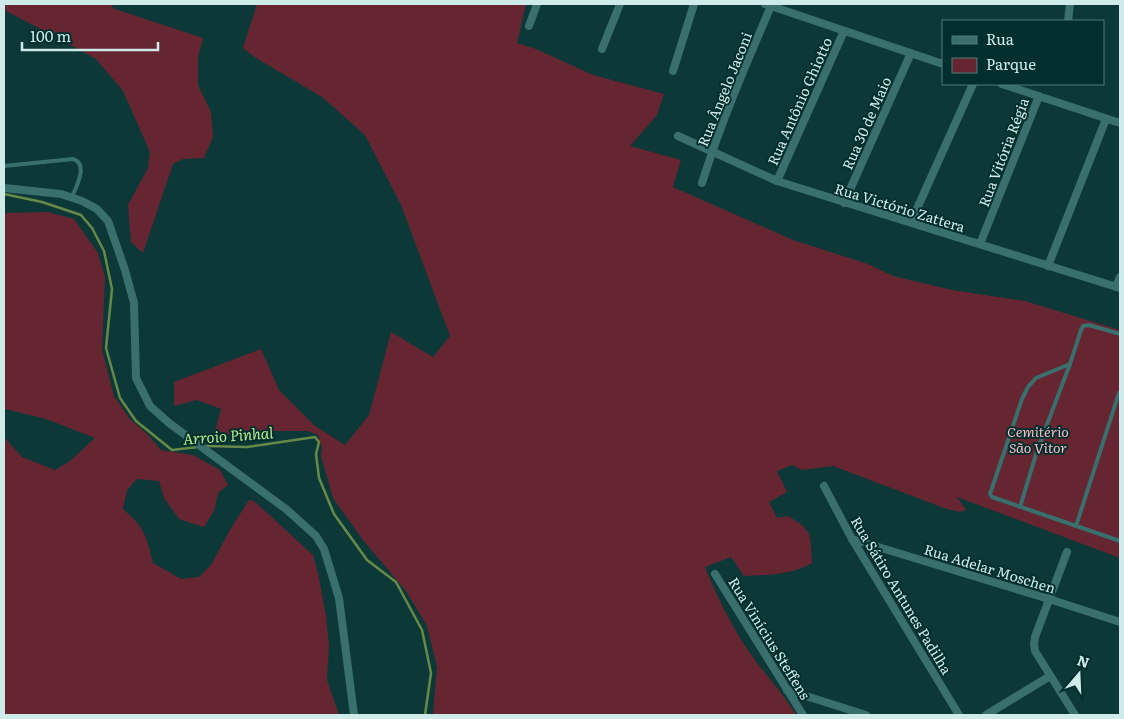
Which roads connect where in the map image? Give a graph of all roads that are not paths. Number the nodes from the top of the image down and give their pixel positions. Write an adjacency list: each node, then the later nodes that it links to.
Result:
1 (537, 4): 7 (street)
2 (620, 4): 9 (street)
3 (694, 4): 12 (street)
4 (1070, 4): 6 (street)
5 (768, 5): 8 (street); 19 (street, Rua Ângelo Jaconi)
6 (1068, 20)
7 (529, 26)
8 (844, 31): 10 (street); 21 (street, Rua Antônio Ghiotto)
9 (602, 49)
10 (911, 53): 11 (street); 25 (street, Rua 30 de Maio)
11 (942, 64)
12 (673, 71)
13 (973, 85): 26 (street)
14 (1005, 85): 15 (street)
15 (1039, 96): 16 (street); 27 (street, Rua Vitória Régia)
16 (1106, 118): 17 (street); 28 (street)
17 (1120, 123)
18 (678, 136): 19 (street, Rua Victório Zattera)
19 (712, 152): 21 (street, Rua Victório Zattera); 22 (street, Rua Ângelo Jaconi)
20 (4, 166): 24 (lane)
21 (777, 181): 25 (street, Rua Victório Zattera)
22 (702, 183)
23 (4, 188): 24 (street)
24 (72, 198): 45 (street)
25 (844, 203): 26 (street, Rua Victório Zattera)
26 (911, 222): 27 (street, Rua Victório Zattera)
27 (980, 244): 28 (street, Rua Victório Zattera)
28 (1048, 266): 30 (street, Rua Victório Zattera)
29 (1120, 277): 30 (street)
30 (1118, 288)
31 (1120, 334): 32 (lane)
32 (1070, 364): 35 (lane); 35 (lane)
33 (1119, 393): 36 (lane)
34 (824, 486): 37 (street, Rua Sátiro Antunes Padilha)
35 (1020, 507): 36 (lane)
36 (1076, 526): 38 (lane)
37 (852, 539): 41 (street, Rua Adelar Moschen); 48 (street, Rua Sátiro Antunes Padilha)
38 (1120, 541)
39 (1067, 552): 41 (street)
40 (715, 574): 44 (street, Rua Vinícius Steffens)
41 (1049, 599): 42 (street, Rua Adelar Moschen); 43 (street)
42 (1120, 622)
43 (1050, 676): 49 (street); 50 (street)
44 (787, 690): 46 (street, Rua Vinícius Steffens); 47 (street)
45 (354, 715)
46 (803, 715)
47 (866, 715)
48 (959, 715)
49 (986, 715)
50 (1075, 715)

